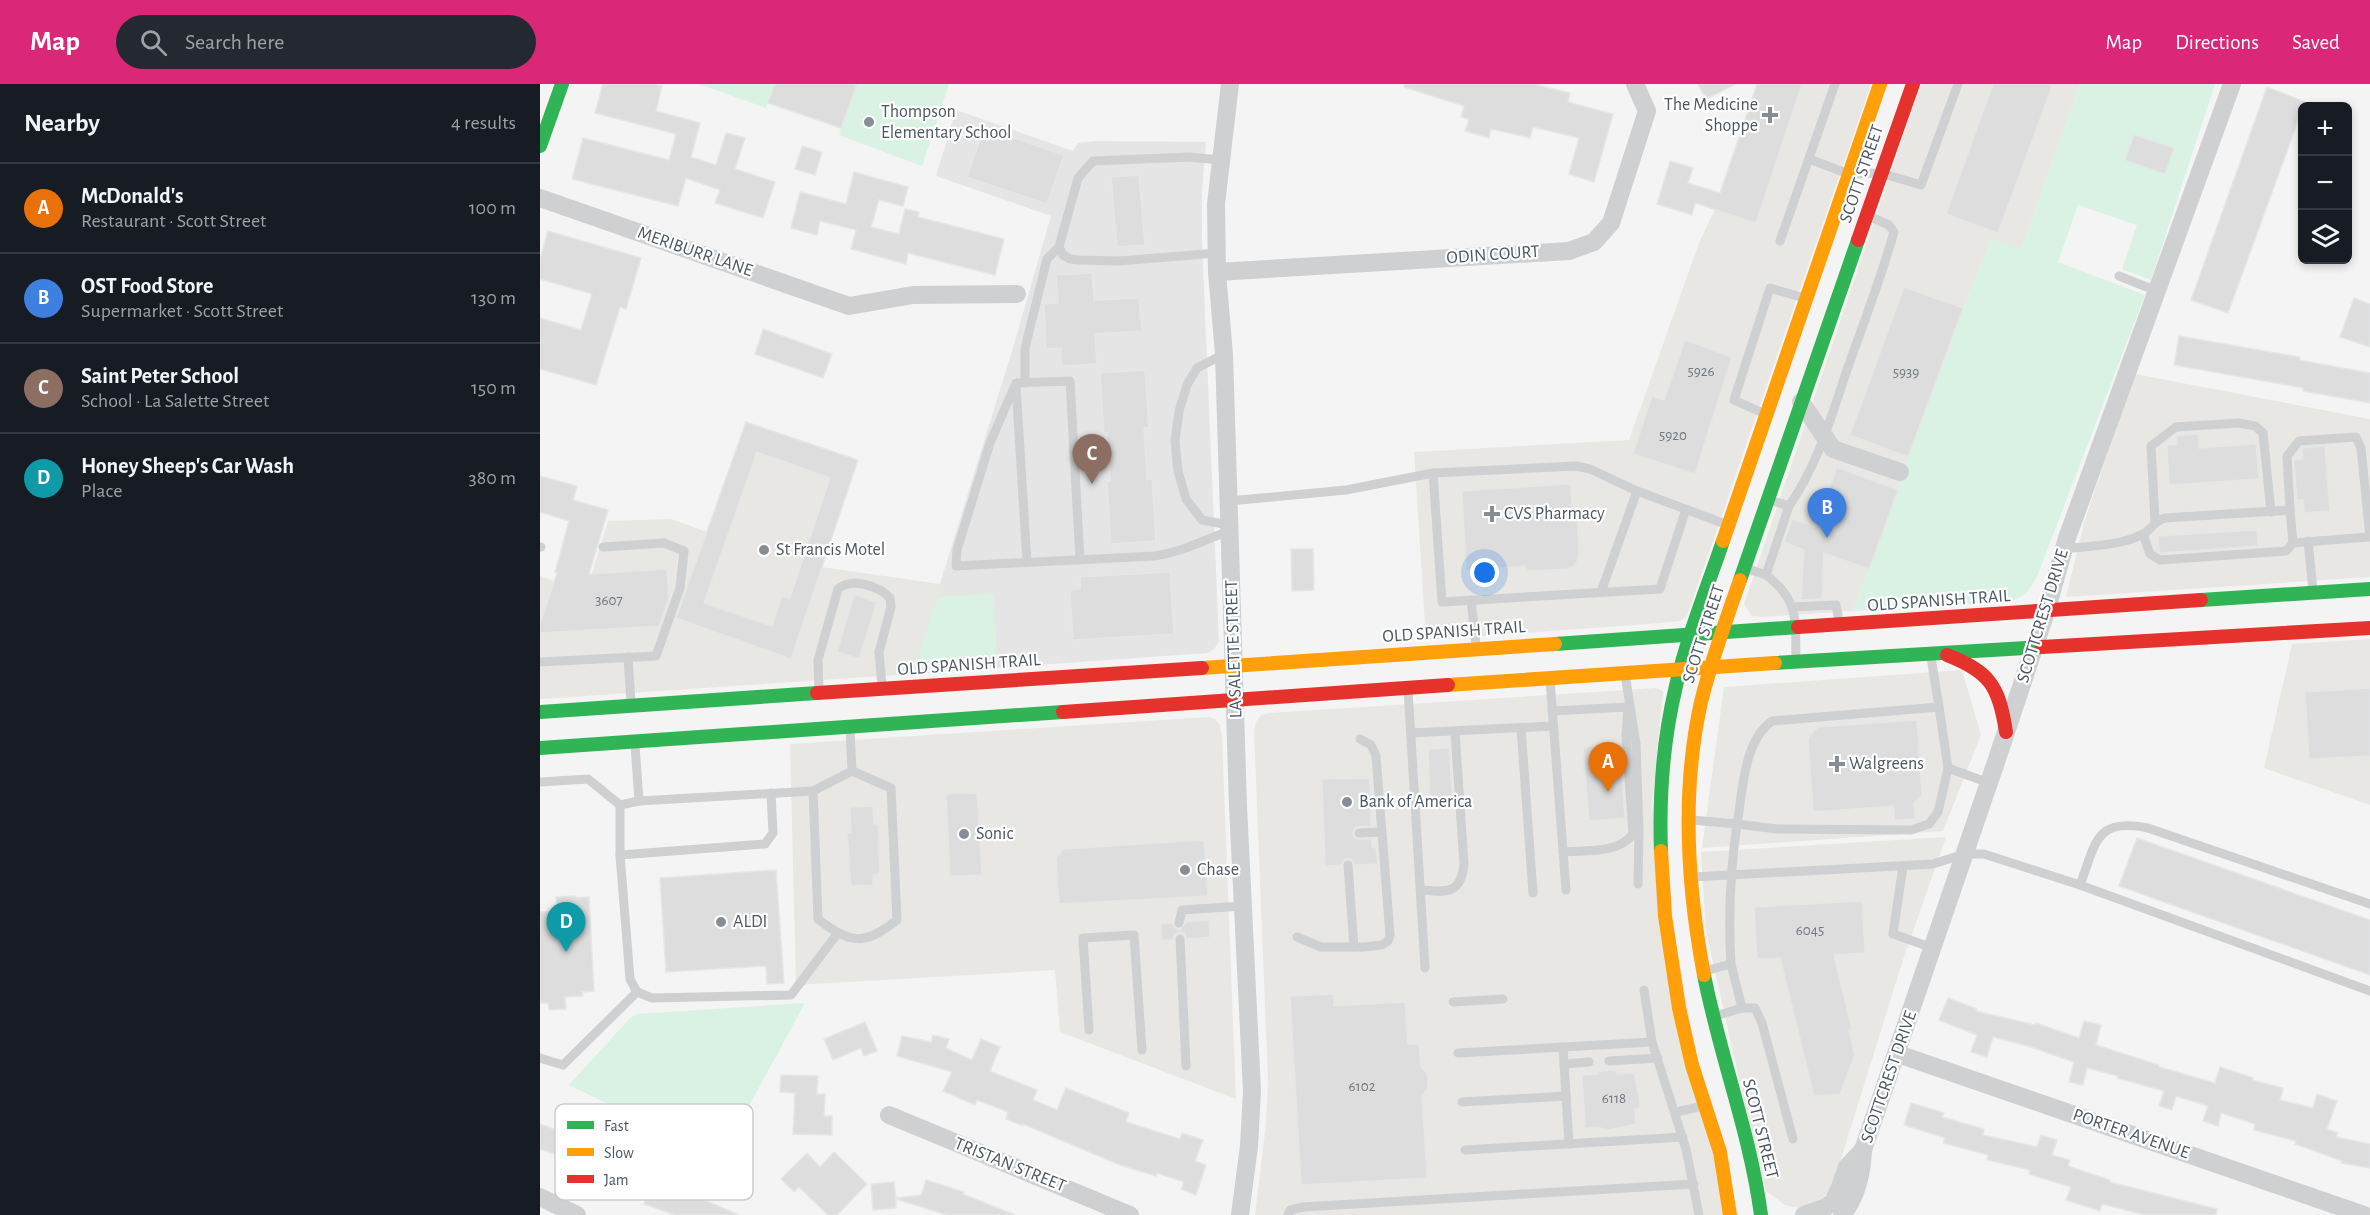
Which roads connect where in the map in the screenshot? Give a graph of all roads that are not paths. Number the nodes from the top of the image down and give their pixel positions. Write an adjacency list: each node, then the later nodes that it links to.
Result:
1 (562, 84): 9 (main road)
2 (1230, 84): 11 (street, LA SALETTE STREET)
3 (1635, 84): 19 (street, ODIN COURT)
4 (1835, 84): 10 (lane)
5 (1880, 84): 13 (main road, SCOTT STREET)
6 (1913, 84): 12 (main road, SCOTT STREET)
7 (1958, 84): 12 (lane)
8 (2232, 84): 21 (street, SCOTTCREST DRIVE)
9 (540, 146)
10 (1809, 159): 13 (lane); 16 (lane)
11 (1220, 160): 17 (lane); 18 (street, LA SALETTE STREET)
12 (1881, 173): 13 (lane); 15 (main road, SCOTT STREET)
13 (1849, 174): 24 (main road, SCOTT STREET)
14 (540, 198): 22 (street, MERIBURR LANE)
15 (1867, 215): 27 (main road, SCOTT STREET); 29 (lane)
16 (1780, 241)
17 (1059, 247): 18 (lane); 23 (lane)
18 (1217, 253): 19 (street, LA SALETTE STREET)
19 (1217, 272): 25 (street, LA SALETTE STREET)
20 (2119, 276): 21 (lane)
21 (2157, 291): 47 (street, SCOTTCREST DRIVE)
22 (1017, 294): 23 (lane)
23 (1038, 294): 26 (lane)
24 (1807, 298): 27 (main road, SCOTT STREET); 28 (lane)
25 (1224, 354): 34 (street, LA SALETTE STREET); 41 (lane)
26 (1020, 383): 48 (lane); 49 (lane); 49 (lane)
27 (1788, 397): 28 (main road, SCOTT STREET); 29 (street); 33 (main road, SCOTT STREET)
28 (1767, 414): 40 (main road, SCOTT STREET)
29 (1824, 436): 30 (street); 35 (lane)
30 (1900, 472)
31 (1433, 474): 32 (lane); 34 (lane); 55 (lane)
32 (1637, 491): 36 (lane); 53 (lane)
33 (1768, 500): 35 (lane); 50 (main road, SCOTT STREET)
34 (1229, 501): 41 (street, LA SALETTE STREET)
35 (1789, 506): 51 (lane)
36 (1686, 509): 40 (lane); 53 (lane)
37 (2290, 510): 38 (lane); 43 (lane); 45 (lane)
38 (2271, 512): 39 (lane); 39 (lane)
39 (2155, 521): 42 (lane)
40 (1729, 525): 63 (main road, SCOTT STREET)
41 (1229, 528): 48 (lane); 70 (street, LA SALETTE STREET)
42 (2143, 534): 45 (lane); 47 (lane)
43 (2369, 537): 44 (lane)
44 (2308, 541): 45 (lane); 54 (lane)
45 (2293, 543)
46 (603, 547): 67 (lane)
47 (2063, 549): 58 (street, SCOTTCREST DRIVE)
48 (1080, 560): 49 (lane)
49 (1027, 562)
50 (1744, 568): 51 (lane); 62 (main road, SCOTT STREET)
51 (1766, 574): 57 (lane)
52 (2370, 589): 54 (main road, OLD SPANISH TRAIL)
53 (1601, 592): 55 (lane)
54 (2313, 593): 56 (main road, OLD SPANISH TRAIL)
55 (1471, 600): 71 (lane)
56 (2278, 605): 58 (main road, OLD SPANISH TRAIL); 64 (main road)
57 (1792, 607): 59 (lane); 60 (lane)
58 (2046, 612): 59 (main road, OLD SPANISH TRAIL); 65 (street, SCOTTCREST DRIVE)
59 (1839, 625): 60 (main road, OLD SPANISH TRAIL)
60 (1795, 628): 62 (main road, OLD SPANISH TRAIL); 69 (lane)
61 (2370, 628): 64 (main road, OLD SPANISH TRAIL)
62 (1722, 633): 63 (main road, OLD SPANISH TRAIL); 72 (main road, SCOTT STREET)
63 (1692, 634): 71 (main road, OLD SPANISH TRAIL); 73 (main road, SCOTT STREET)
64 (2278, 635): 65 (main road, OLD SPANISH TRAIL)
65 (2033, 648): 66 (main road, OLD SPANISH TRAIL); 92 (street, SCOTTCREST DRIVE)
66 (1937, 654): 69 (main road, OLD SPANISH TRAIL); 83 (lane); 92 (main road)
67 (627, 657): 68 (lane); 81 (lane)
68 (540, 662)
69 (1796, 662): 72 (main road, OLD SPANISH TRAIL)
70 (1234, 665): 71 (main road, OLD SPANISH TRAIL); 76 (main road, OLD SPANISH TRAIL); 80 (street, LA SALETTE STREET)
71 (1480, 665): 75 (main road, OLD SPANISH TRAIL); 77 (main road, OLD SPANISH TRAIL)
72 (1711, 667): 73 (main road, OLD SPANISH TRAIL); 105 (main road, SCOTT STREET)
73 (1681, 669): 74 (main road, OLD SPANISH TRAIL); 131 (main road, SCOTT STREET)
74 (1625, 673): 75 (main road, OLD SPANISH TRAIL); 82 (lane)
75 (1550, 678): 84 (lane)
76 (934, 685): 78 (main road, OLD SPANISH TRAIL); 87 (main road)
77 (1408, 688): 80 (main road, OLD SPANISH TRAIL); 93 (lane)
78 (882, 689): 79 (main road, OLD SPANISH TRAIL); 79 (lane)
79 (819, 694): 86 (main road, OLD SPANISH TRAIL)
80 (1236, 701): 87 (main road, OLD SPANISH TRAIL); 122 (street, LA SALETTE STREET)
81 (632, 705): 85 (main road, OLD SPANISH TRAIL); 86 (main road, OLD SPANISH TRAIL); 95 (main road)
82 (1628, 706): 84 (lane); 109 (lane); 116 (lane)
83 (1939, 706): 97 (lane); 106 (lane)
84 (1552, 711): 88 (lane)
85 (540, 712)
86 (746, 716): 89 (main road, OLD SPANISH TRAIL); 95 (main road, OLD SPANISH TRAIL)
87 (934, 722): 89 (main road, OLD SPANISH TRAIL)
88 (1553, 726): 90 (lane); 109 (lane)
89 (850, 728): 98 (lane)
90 (1521, 729): 91 (lane); 120 (lane)
91 (1455, 732): 93 (lane); 118 (lane)
92 (2006, 732): 100 (street, SCOTTCREST DRIVE)
93 (1411, 733): 118 (lane)
94 (1360, 739): 107 (lane)
95 (635, 743): 96 (main road, OLD SPANISH TRAIL); 103 (lane)
96 (540, 748)
97 (1948, 768): 100 (lane); 106 (lane)
98 (852, 771): 101 (lane); 124 (lane)
99 (540, 782): 104 (lane)
100 (1989, 783): 110 (street, SCOTTCREST DRIVE)
101 (813, 791): 102 (lane); 124 (lane)
102 (771, 793): 103 (lane); 111 (lane)
103 (639, 801): 104 (lane)
104 (620, 805): 111 (lane)
105 (1689, 820): 106 (lane); 115 (main road, SCOTT STREET)
106 (1737, 824): 114 (lane)
107 (1380, 832): 108 (lane); 127 (lane)
108 (1359, 833)
109 (1563, 852): 119 (lane)
110 (1964, 854): 113 (lane); 117 (lane); 128 (street, SCOTTCREST DRIVE)
111 (620, 855): 134 (lane)
112 (1348, 865): 127 (lane)
113 (1903, 866): 114 (lane); 128 (lane)
114 (1730, 876): 115 (lane); 129 (lane)
115 (1690, 878): 131 (main road, SCOTT STREET)
116 (1638, 884)
117 (2080, 885): 121 (lane); 133 (lane)
118 (1421, 890): 130 (lane)
119 (1566, 890)
120 (1533, 892)
121 (2370, 904)
122 (1244, 906): 123 (lane); 165 (street, LA SALETTE STREET)
123 (1179, 923)
124 (837, 934): 134 (lane)
125 (1297, 937): 127 (lane)
126 (1180, 939): 150 (lane)
127 (1354, 947)
128 (1933, 948): 144 (street, SCOTTCREST DRIVE)
129 (1731, 964): 131 (lane); 137 (lane)
130 (1425, 969)
131 (1689, 978): 138 (main road, SCOTT STREET); 153 (main road, SCOTT STREET)
132 (1644, 990): 140 (lane)
133 (2370, 991)
134 (637, 992): 145 (lane)
135 (1503, 999): 136 (lane)
136 (1454, 1002)
137 (1742, 1008): 138 (lane); 157 (lane)
138 (1713, 1017): 169 (main road, SCOTT STREET)
139 (1089, 1030): 142 (lane)
140 (1652, 1042): 141 (lane); 146 (lane)
141 (1563, 1047): 143 (lane); 149 (lane)
142 (1142, 1050)
143 (1458, 1053)
144 (1898, 1054): 160 (street, SCOTTCREST DRIVE); 172 (street, PORTER AVENUE)
145 (540, 1058)
146 (1658, 1058): 147 (lane); 154 (lane)
147 (1609, 1061)
148 (1589, 1062): 149 (lane)
149 (1564, 1064): 151 (lane)
150 (1186, 1066)
151 (1566, 1096): 152 (lane); 158 (lane)
152 (1462, 1102)
153 (1705, 1105): 154 (lane); 168 (main road, SCOTT STREET)
154 (1676, 1112): 156 (lane)
155 (889, 1115): 164 (street, TRISTAN STREET)
156 (1683, 1137): 158 (lane); 161 (lane)
157 (1793, 1139)
158 (1569, 1144): 159 (lane)
159 (1465, 1150)
160 (1863, 1150): 170 (street, SCOTTCREST DRIVE); 171 (street, SCOTTCREST DRIVE)
161 (1694, 1184): 166 (lane); 167 (lane)
162 (540, 1197): 163 (street)
163 (577, 1215)
164 (1130, 1215)
165 (1240, 1215)
166 (1288, 1215)
167 (1699, 1215)
168 (1730, 1215)
169 (1761, 1215)
170 (1804, 1215)
171 (1842, 1215)
172 (2364, 1215)

